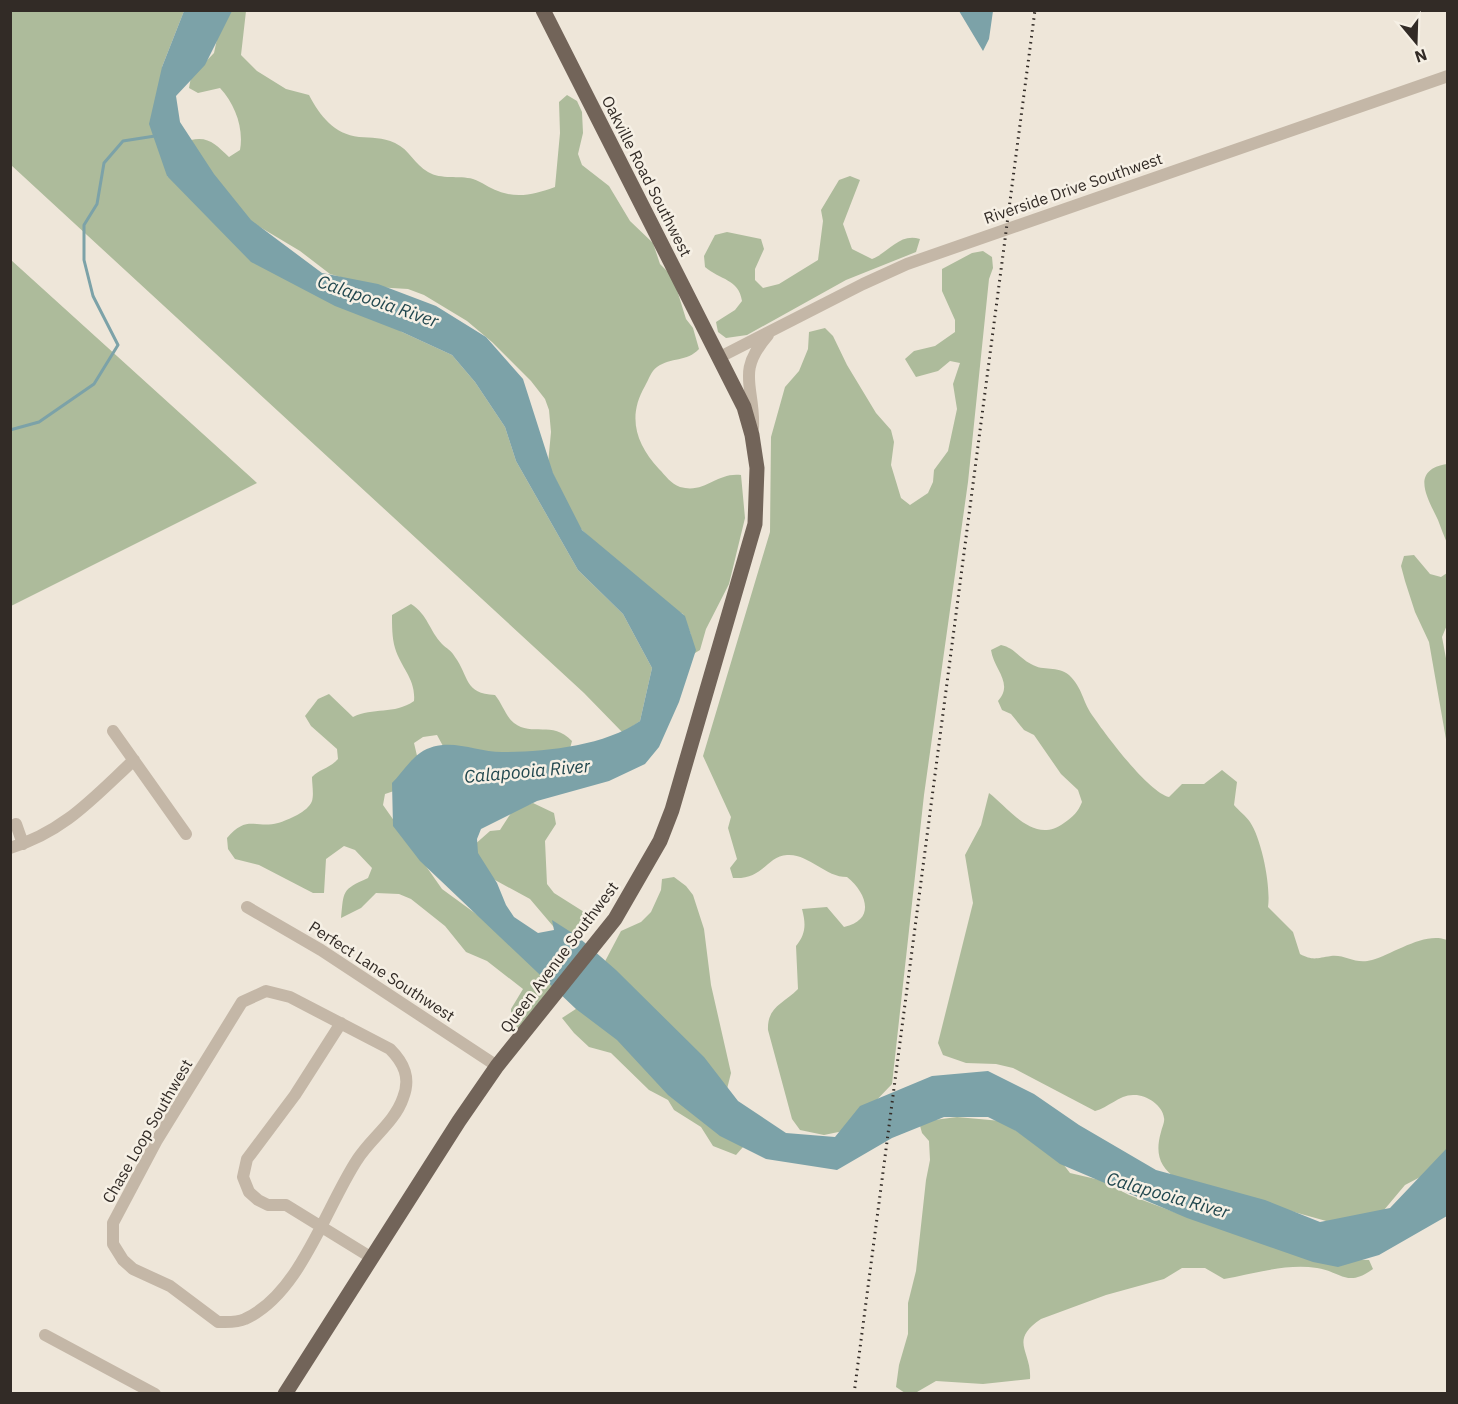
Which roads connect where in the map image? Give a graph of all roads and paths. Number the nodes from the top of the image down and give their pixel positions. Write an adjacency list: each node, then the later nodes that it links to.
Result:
1 (543, 10): 4 (main road, Oakville Road Southwest)
2 (1448, 76): 3 (street, Riverside Drive Southwest)
3 (772, 330): 4 (street, Riverside Drive Southwest); 5 (street)
4 (720, 357): 5 (main road, Queen Avenue Southwest)
5 (752, 435): 14 (main road, Queen Avenue Southwest)
6 (113, 731): 7 (street)
7 (134, 760): 9 (street); 10 (street)
8 (16, 824): 10 (street)
9 (186, 834)
10 (23, 844): 11 (street)
11 (10, 848)
12 (247, 907): 14 (street, Perfect Lane Southwest)
13 (341, 1023): 15 (street, Chase Loop Southwest); 15 (street); 15 (street, Chase Loop Southwest)
14 (497, 1066): 16 (main road, Queen Avenue Southwest)
15 (320, 1226): 16 (street)
16 (372, 1258): 19 (main road, Queen Avenue Southwest)
17 (45, 1335): 18 (street)
18 (155, 1394)
19 (285, 1394)

